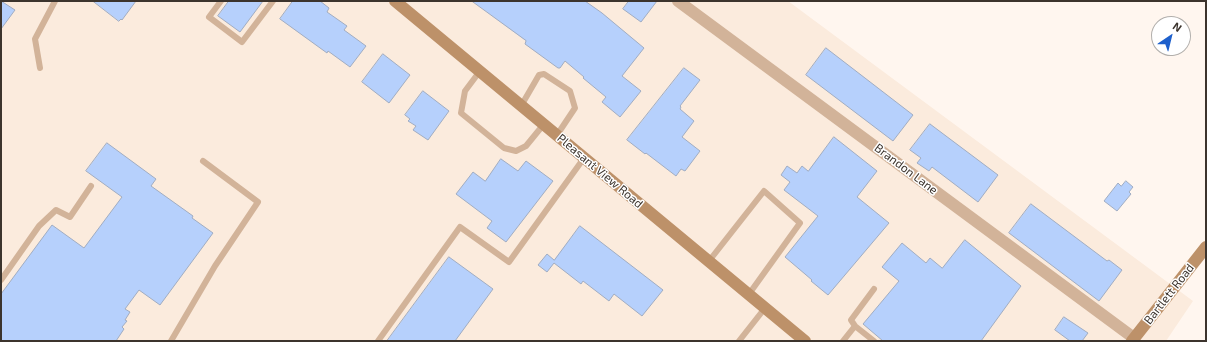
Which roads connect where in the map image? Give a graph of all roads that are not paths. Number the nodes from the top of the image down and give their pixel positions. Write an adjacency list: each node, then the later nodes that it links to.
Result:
1 (55, 1): 6 (lane)
2 (221, 1): 3 (lane)
3 (273, 1)
4 (678, 1): 21 (street, Brandon Lane)
5 (402, 4): 7 (main road, Pleasant View Road)
6 (40, 68)
7 (480, 71): 8 (main road, Pleasant View Road); 9 (lane)
8 (521, 106): 9 (main road, Pleasant View Road); 10 (lane)
9 (544, 124): 10 (main road, Pleasant View Road)
10 (557, 135): 11 (main road, Pleasant View Road)
11 (584, 158): 15 (main road, Pleasant View Road); 23 (lane)
12 (203, 161): 22 (lane)
13 (91, 186): 16 (lane)
14 (1206, 247): 21 (main road, Bartlett Road)
15 (709, 261): 18 (main road, Pleasant View Road); 18 (lane)
16 (1, 280)
17 (874, 289): 20 (lane)
18 (749, 294): 19 (main road, Pleasant View Road)
19 (765, 308): 24 (lane); 25 (main road, Pleasant View Road)
20 (855, 326): 26 (lane); 27 (lane)
21 (1133, 340)
22 (171, 341)
23 (378, 341)
24 (739, 341)
25 (805, 341)
26 (843, 341)
27 (874, 341)

